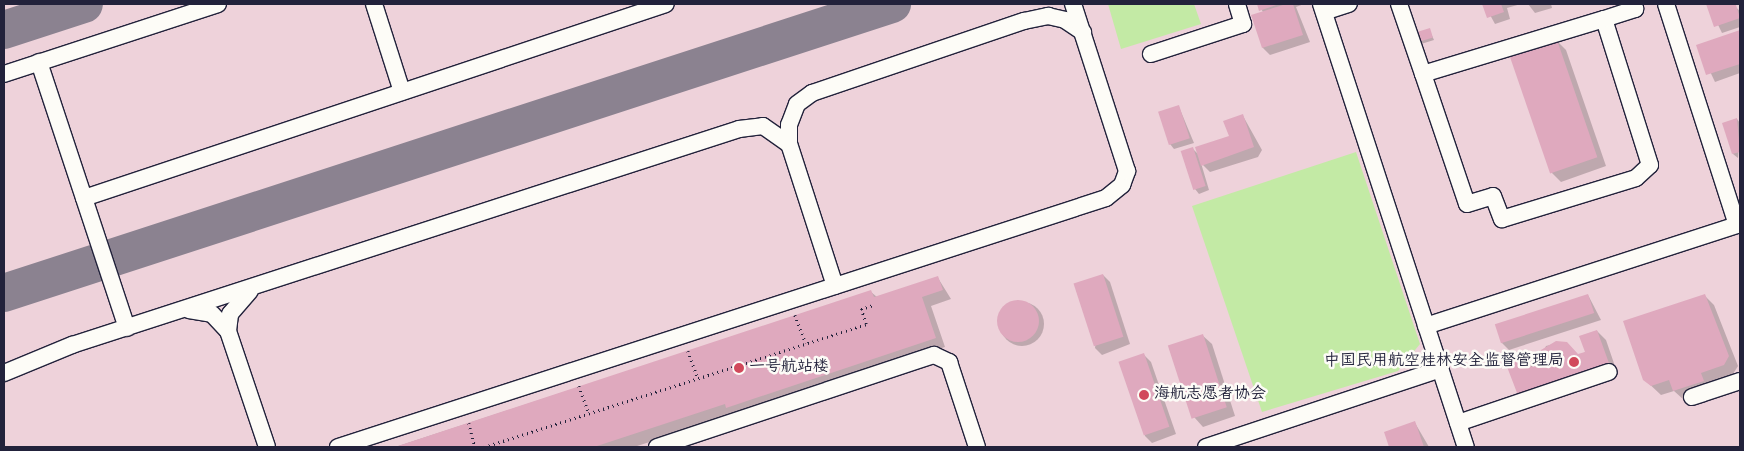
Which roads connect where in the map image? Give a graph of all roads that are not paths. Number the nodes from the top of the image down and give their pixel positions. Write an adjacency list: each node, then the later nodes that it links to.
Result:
1 (218, 4): 14 (street)
2 (374, 4): 17 (street)
3 (666, 4): 17 (street)
4 (1073, 4): 12 (street)
5 (1237, 4): 13 (street)
6 (1349, 4): 10 (street)
7 (1399, 4): 16 (street)
8 (1633, 4): 11 (street)
9 (1666, 4): 20 (street)
10 (1322, 8): 24 (street)
11 (1604, 19): 16 (street); 16 (street)
12 (1084, 32): 18 (street); 21 (street)
13 (1151, 54)
14 (39, 62): 15 (street); 19 (street)
15 (4, 74)
16 (1423, 74)
17 (402, 92): 19 (street)
18 (789, 144): 21 (street); 22 (street)
19 (84, 198): 25 (street)
20 (1739, 224): 24 (street)
21 (835, 286): 34 (street)
22 (255, 287): 23 (street); 26 (street)
23 (184, 310): 25 (street); 26 (street)
24 (1426, 326): 27 (street)
25 (127, 328): 29 (street)
26 (228, 331): 33 (street)
27 (1440, 369): 32 (street); 37 (street)
28 (1609, 372): 32 (street)
29 (4, 373)
30 (1740, 381): 31 (street)
31 (1692, 397)
32 (1458, 423): 38 (street)
33 (267, 447)
34 (338, 447)
35 (656, 447): 36 (street)
36 (977, 447)
37 (1206, 447)
38 (1466, 447)

